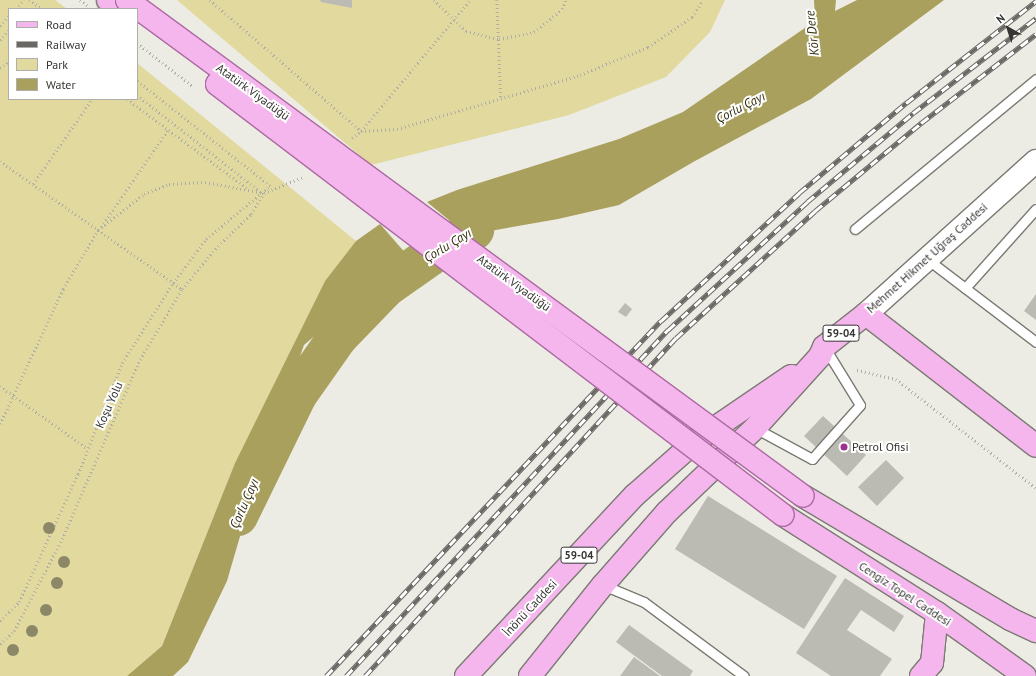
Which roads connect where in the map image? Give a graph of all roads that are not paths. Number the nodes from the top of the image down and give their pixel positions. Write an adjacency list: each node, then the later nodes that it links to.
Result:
1 (108, 0): 3 (main road)
2 (127, 0): 4 (main road, Atatürk Viyadüğü, bridge)
3 (119, 8)
4 (138, 8)
5 (138, 8): 22 (main road, Atatürk Viyadüğü, bridge)
6 (138, 23): 19 (main road, Atatürk Viyadüğü, bridge)
7 (1036, 79): 10 (lane)
8 (1034, 167): 11 (main road, Mehmet Hikmet Uğraş Caddesi / 59-04)
9 (1036, 209): 12 (lane)
10 (855, 229)
11 (926, 258): 12 (lane); 13 (main road, Mehmet Hikmet Uğraş Caddesi / 59-04)
12 (965, 288): 14 (lane)
13 (866, 314): 15 (main road, Mehmet Hikmet Uğraş Caddesi / 59-04); 18 (main road)
14 (1036, 342)
15 (822, 351): 16 (main road, Mehmet Hikmet Uğraş Caddesi / 59-04); 16 (lane); 17 (main road, Mehmet Hikmet Uğraş Caddesi / 59-04)
16 (754, 428): 20 (main road, Mehmet Hikmet Uğraş Caddesi / 59-04)
17 (697, 440): 23 (main road, İnönü Caddesi / 59-04)
18 (1036, 446)
19 (783, 515): 21 (main road, Cengiz Topel Caddesi)
20 (603, 585): 24 (main road, 59-04); 25 (lane)
21 (938, 613): 26 (main road); 27 (main road, Cengiz Topel Caddesi)
22 (1036, 631)
23 (466, 676)
24 (530, 676)
25 (744, 676)
26 (921, 676)
27 (1025, 676)

